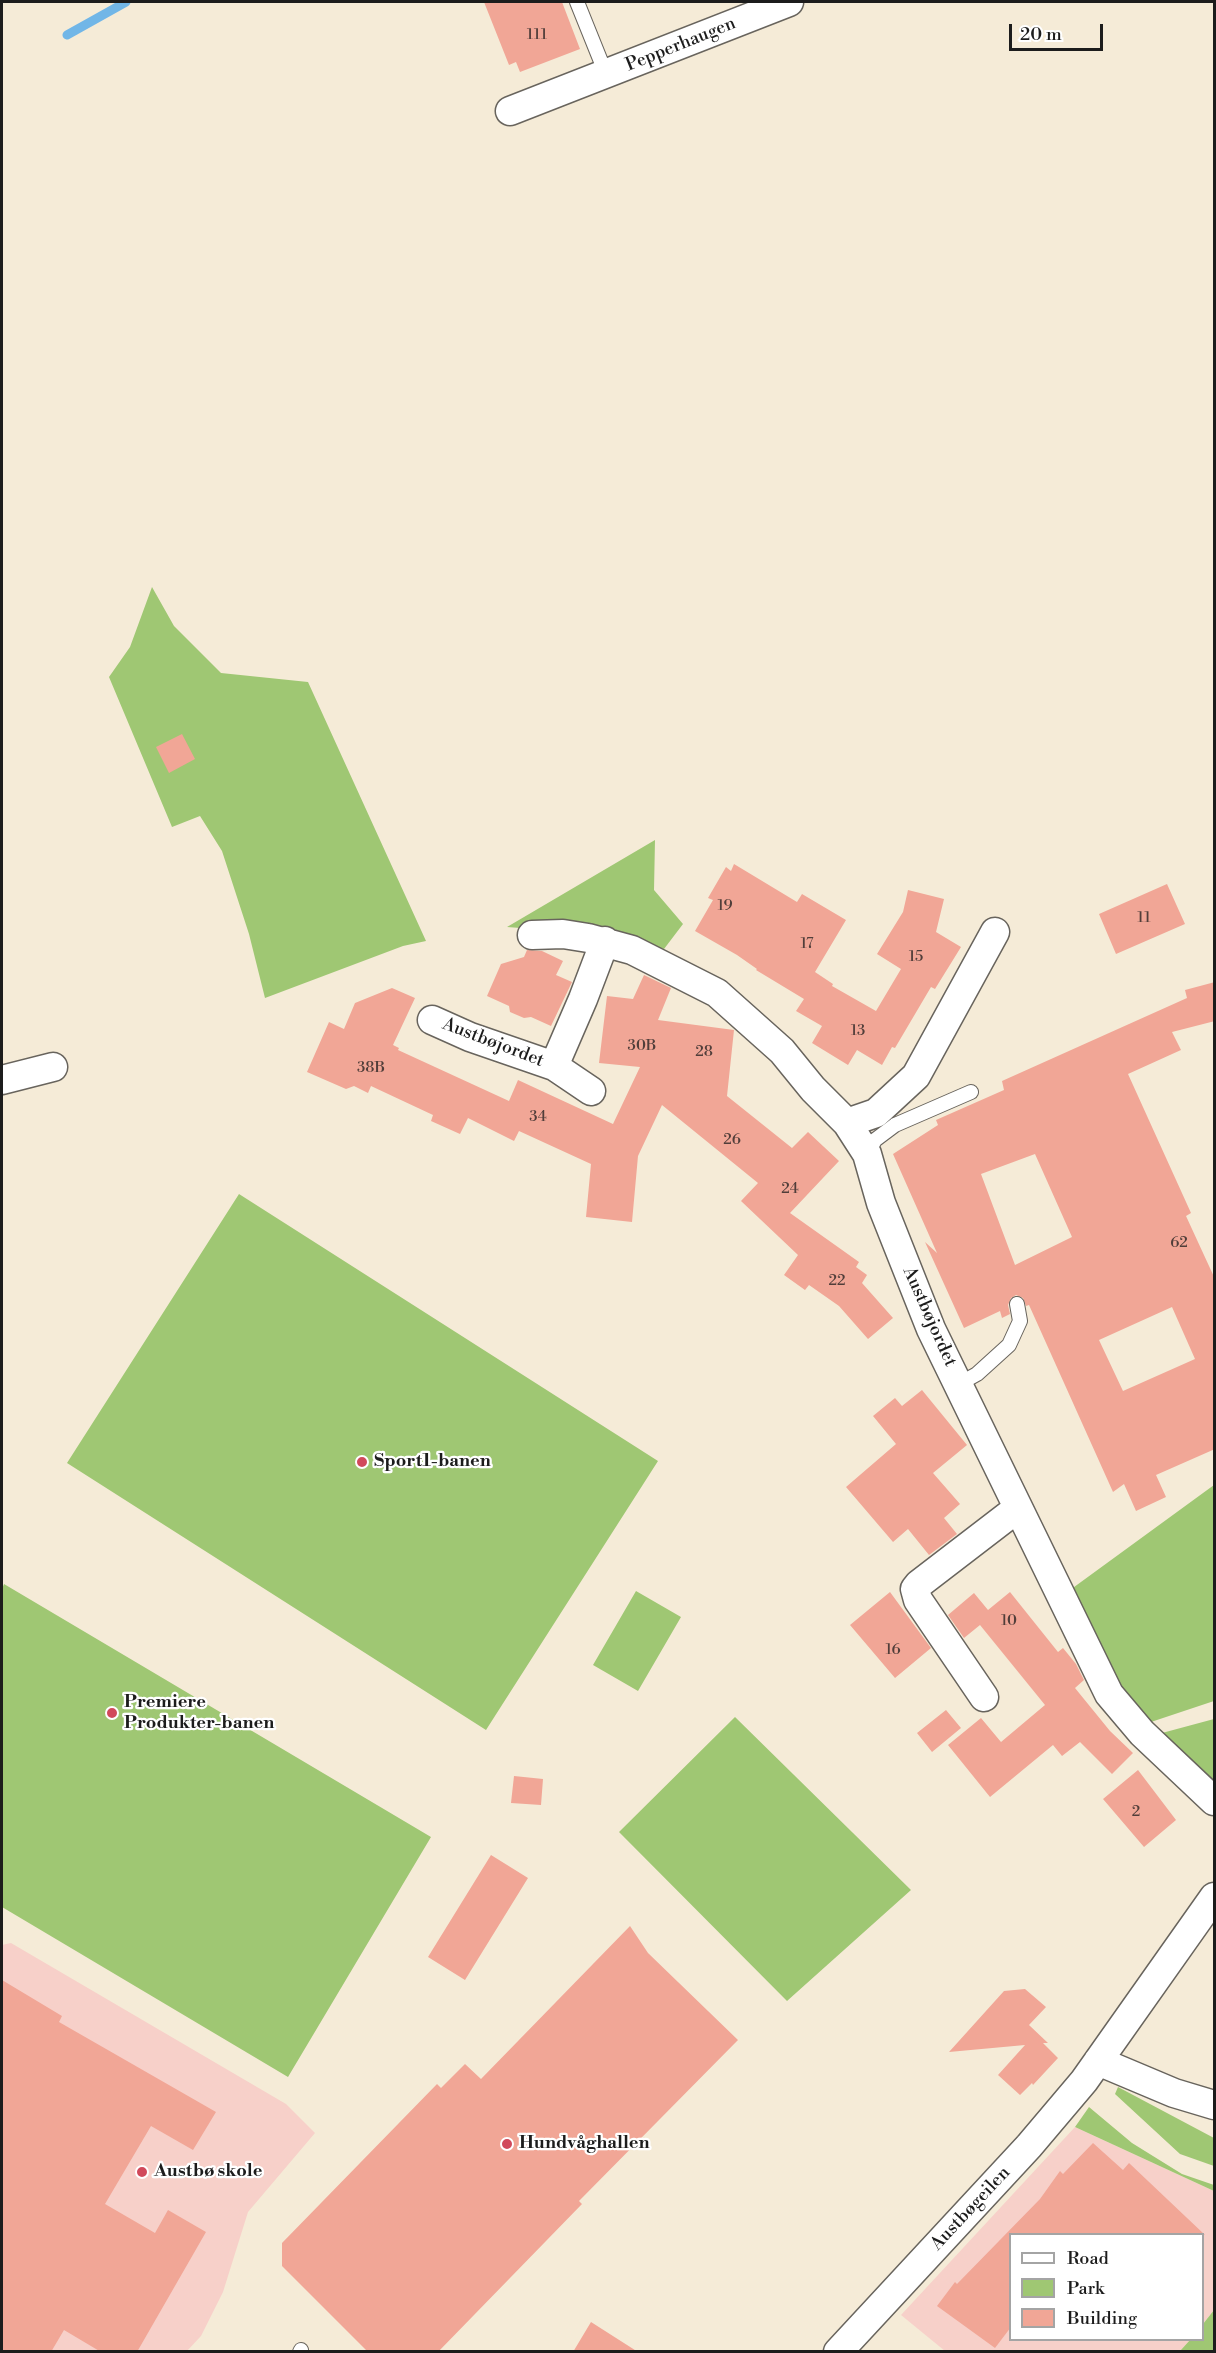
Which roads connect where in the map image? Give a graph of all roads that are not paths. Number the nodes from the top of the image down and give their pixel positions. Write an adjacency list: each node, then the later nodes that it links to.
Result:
1 (577, 2): 3 (lane, Pepperhaugen)
2 (789, 2): 3 (street, Pepperhaugen)
3 (606, 74): 4 (street, Pepperhaugen)
4 (510, 111)
5 (995, 932): 14 (street)
6 (532, 935): 7 (street, Austbøjordet)
7 (605, 941): 9 (street, Austbøjordet); 14 (street, Austbøjordet)
8 (432, 1020): 9 (street, Austbøjordet)
9 (554, 1066): 12 (street, Austbøjordet)
10 (53, 1067): 11 (street)
11 (2, 1080)
12 (591, 1091)
13 (971, 1092): 15 (lane)
14 (847, 1123): 15 (street, Austbøjordet)
15 (867, 1154): 17 (street, Austbøjordet)
16 (1017, 1304): 17 (lane)
17 (959, 1383): 18 (street, Austbøjordet)
18 (1018, 1508): 19 (street); 20 (street, Austbøjordet)
19 (984, 1696)
20 (1215, 1801)
21 (1215, 1897): 22 (street, Austbøgeilen)
22 (1098, 2061): 23 (street); 24 (street, Austbøgeilen)
23 (1215, 2105)
24 (838, 2352)

